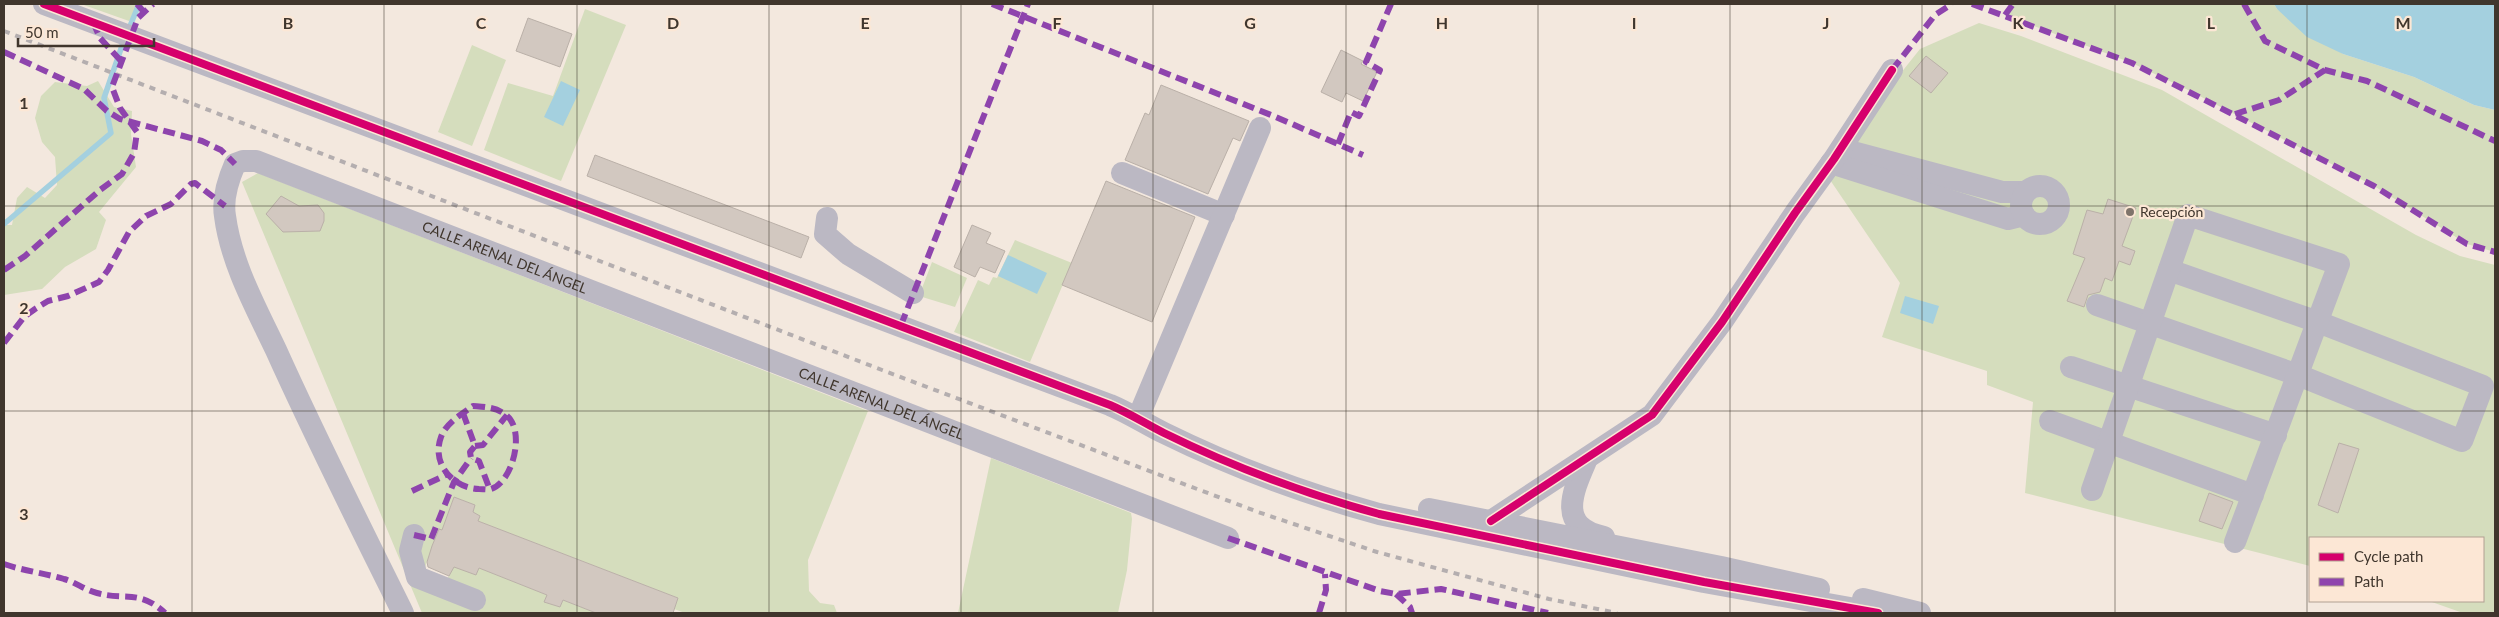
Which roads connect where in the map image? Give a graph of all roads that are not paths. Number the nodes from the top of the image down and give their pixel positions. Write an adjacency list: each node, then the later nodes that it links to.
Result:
1 (44, 4): 18 (street)
2 (1892, 70): 4 (street)
3 (1260, 128): 7 (street)
4 (1836, 156): 6 (street); 8 (street); 22 (street)
5 (1122, 173): 7 (street)
6 (2026, 192): 8 (street); 8 (street)
7 (1224, 215): 18 (street)
8 (2024, 215)
9 (827, 218): 11 (street)
10 (2169, 270): 13 (street); 14 (street); 14 (street)
11 (913, 293)
12 (2098, 305): 13 (street)
13 (2151, 322): 16 (street); 17 (street)
14 (2318, 322): 16 (street); 16 (street)
15 (2071, 367): 17 (street)
16 (2298, 375): 20 (street)
17 (2129, 385): 20 (street); 21 (street)
18 (1138, 418): 27 (street); 28 (street)
19 (2050, 421): 21 (street)
20 (2276, 434): 25 (street)
21 (2109, 441): 24 (street); 25 (street)
22 (1586, 461): 23 (street); 26 (street)
23 (1541, 490): 28 (street); 29 (street)
24 (2092, 490)
25 (2253, 495): 32 (street)
26 (1570, 507): 29 (street); 33 (street)
27 (1380, 514): 29 (street); 33 (street)
28 (1492, 522): 29 (street)
29 (1548, 533): 33 (street)
30 (414, 536): 34 (street)
31 (1228, 538): 35 (street, CALLE ARENAL DEL ÁNGEL)
32 (2235, 542)
33 (1723, 577): 36 (street); 37 (street)
34 (475, 600)
35 (403, 613)
36 (1878, 613)
37 (1920, 613)

